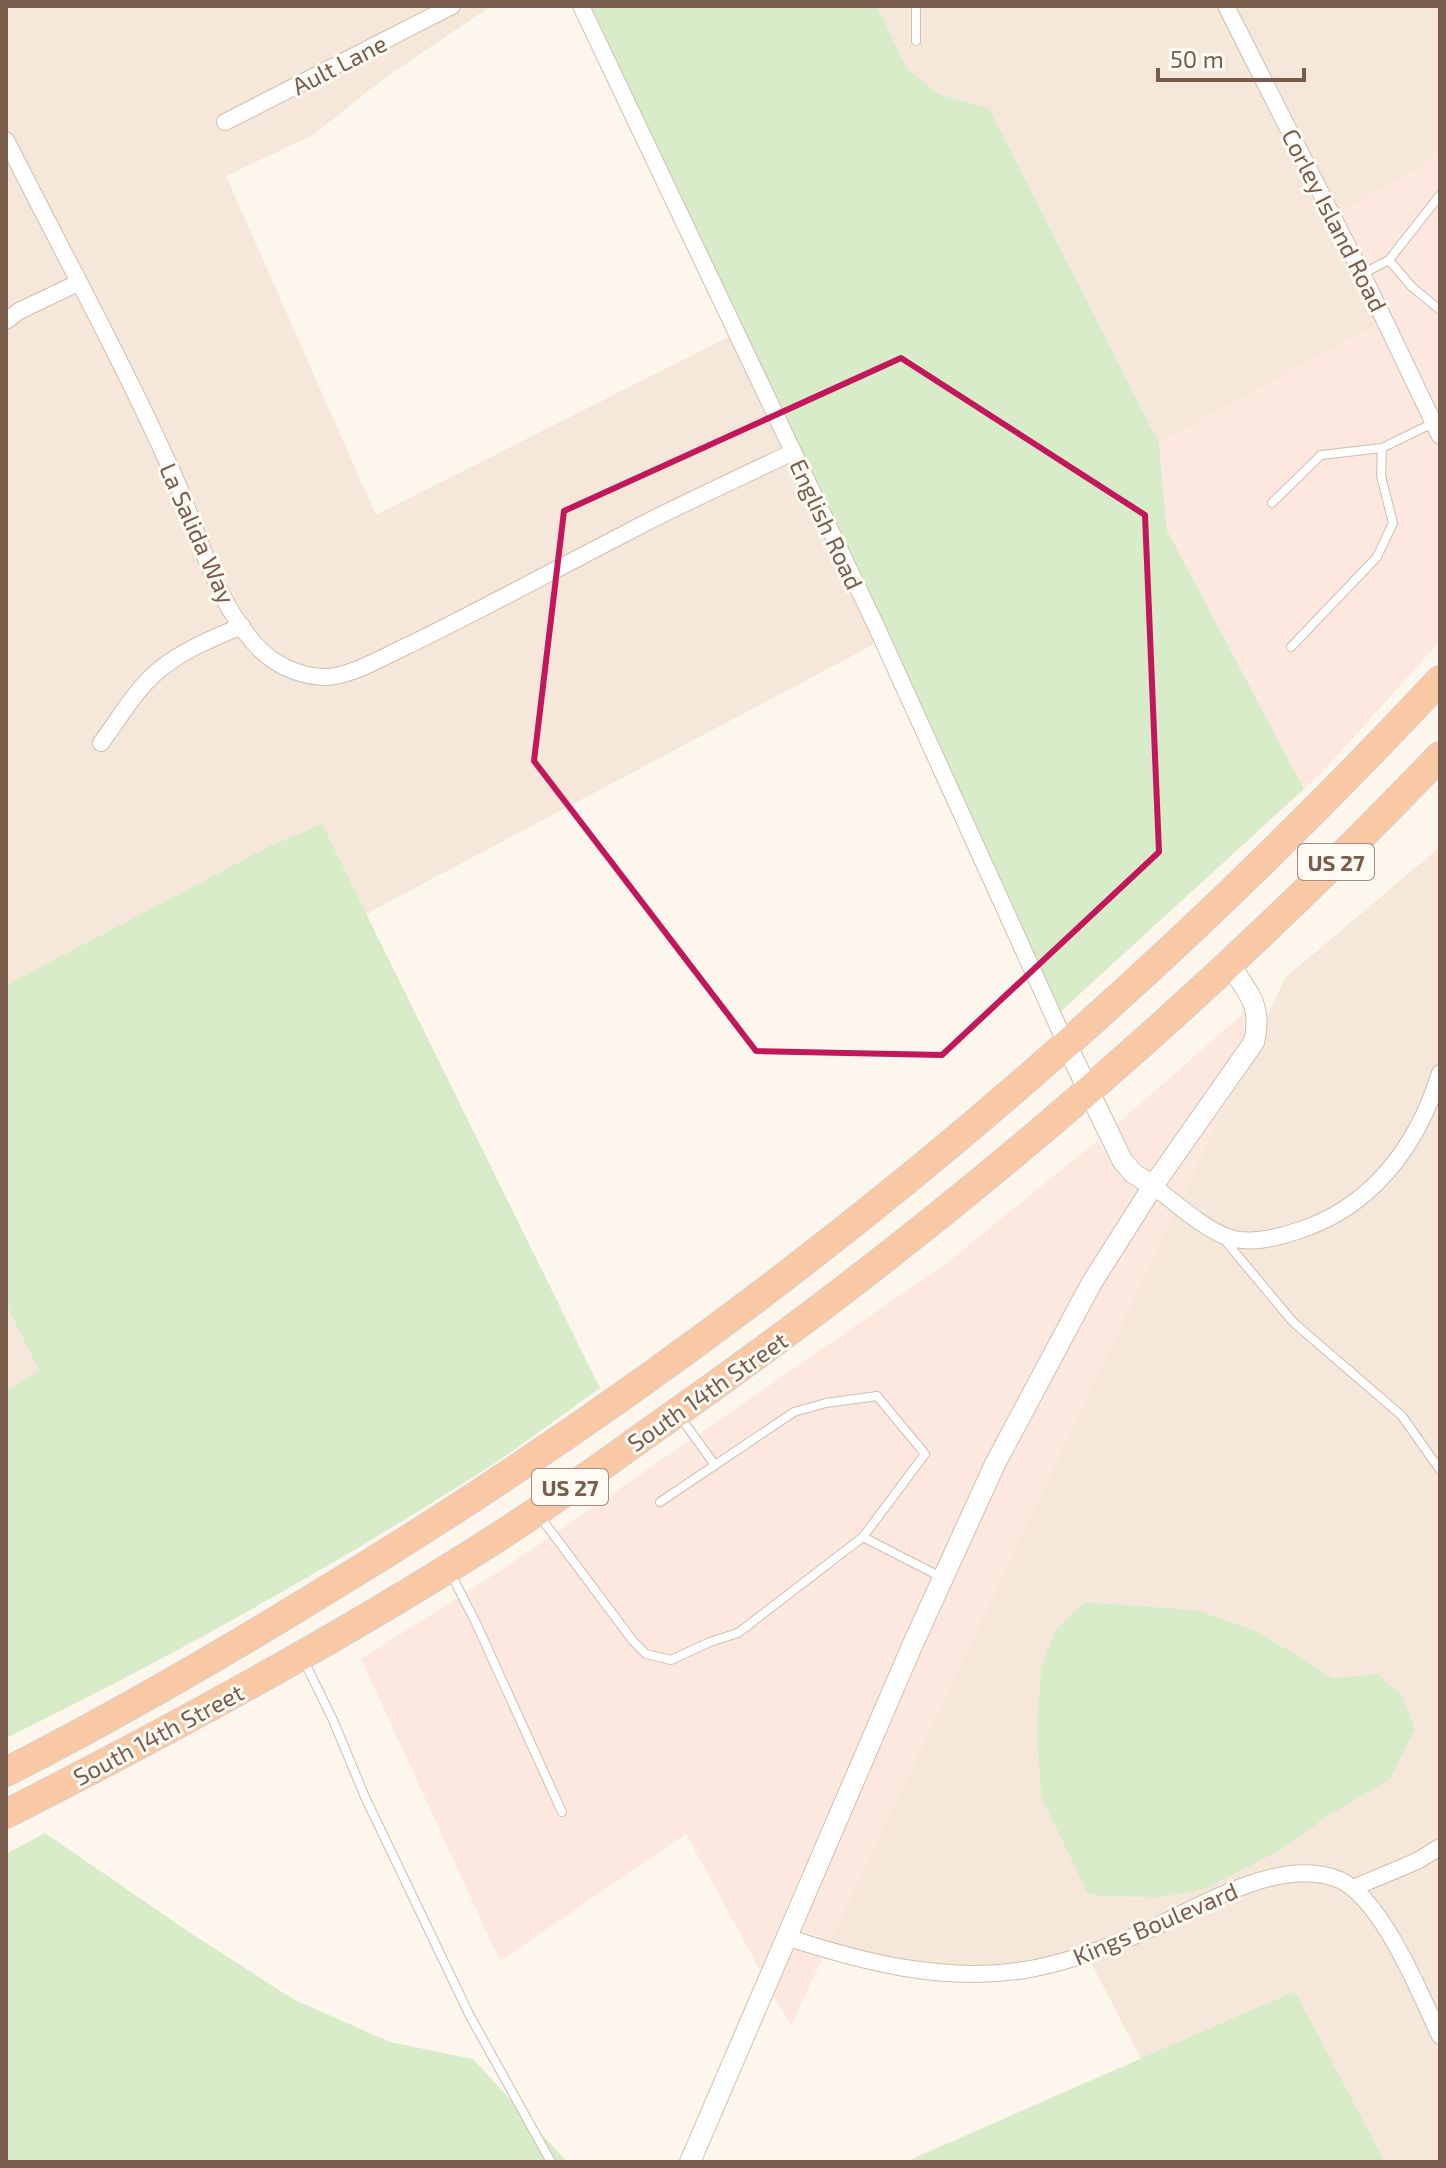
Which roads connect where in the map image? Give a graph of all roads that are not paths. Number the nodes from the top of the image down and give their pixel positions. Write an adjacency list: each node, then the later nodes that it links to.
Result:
1 (452, 6): 6 (street, Ault Lane)
2 (581, 6): 16 (street, English Road)
3 (916, 6): 5 (lane)
4 (1226, 6): 10 (street, Corley Island Road)
5 (916, 41)
6 (225, 122)
7 (6, 140): 11 (street, La Salida Way)
8 (1440, 195): 9 (lane)
9 (1389, 260): 10 (lane); 12 (lane)
10 (1362, 274): 14 (street, Corley Island Road)
11 (78, 283): 13 (street); 18 (street, La Salida Way)
12 (1440, 310)
13 (6, 321)
14 (1438, 426): 15 (lane)
15 (1382, 448): 17 (lane); 19 (lane)
16 (793, 452): 18 (street, La Salida Way); 24 (street, English Road)
17 (1272, 503)
18 (242, 626): 21 (street)
19 (1291, 647)
20 (1440, 680): 24 (highway, US 27)
21 (101, 743)
22 (1440, 756): 23 (highway, US 27)
23 (1229, 964): 26 (highway, US 27); 27 (street)
24 (1067, 1046): 26 (street); 37 (highway, South 14th Street / US 27)
25 (1440, 1073): 28 (street)
26 (1088, 1092): 27 (street); 29 (highway, South 14th Street / US 27)
27 (1153, 1186): 28 (street); 36 (street)
28 (1219, 1234): 31 (lane)
29 (677, 1413): 30 (lane); 33 (highway, South 14th Street / US 27)
30 (715, 1465): 32 (lane); 34 (lane)
31 (1440, 1470)
32 (660, 1502)
33 (536, 1511): 34 (lane); 35 (highway, South 14th Street / US 27)
34 (863, 1537): 36 (lane)
35 (448, 1568): 38 (highway, South 14th Street / US 27); 40 (lane)
36 (943, 1578): 44 (street)
37 (330, 1588): 38 (highway); 39 (highway, South 14th Street / US 27)
38 (301, 1656): 41 (highway, South 14th Street / US 27); 46 (lane)
39 (6, 1772)
40 (562, 1812)
41 (6, 1814)
42 (1440, 1847): 43 (street)
43 (1353, 1888): 44 (street, Kings Boulevard); 45 (street)
44 (786, 1937): 47 (street)
45 (1440, 2036)
46 (551, 2162)
47 (690, 2162)

